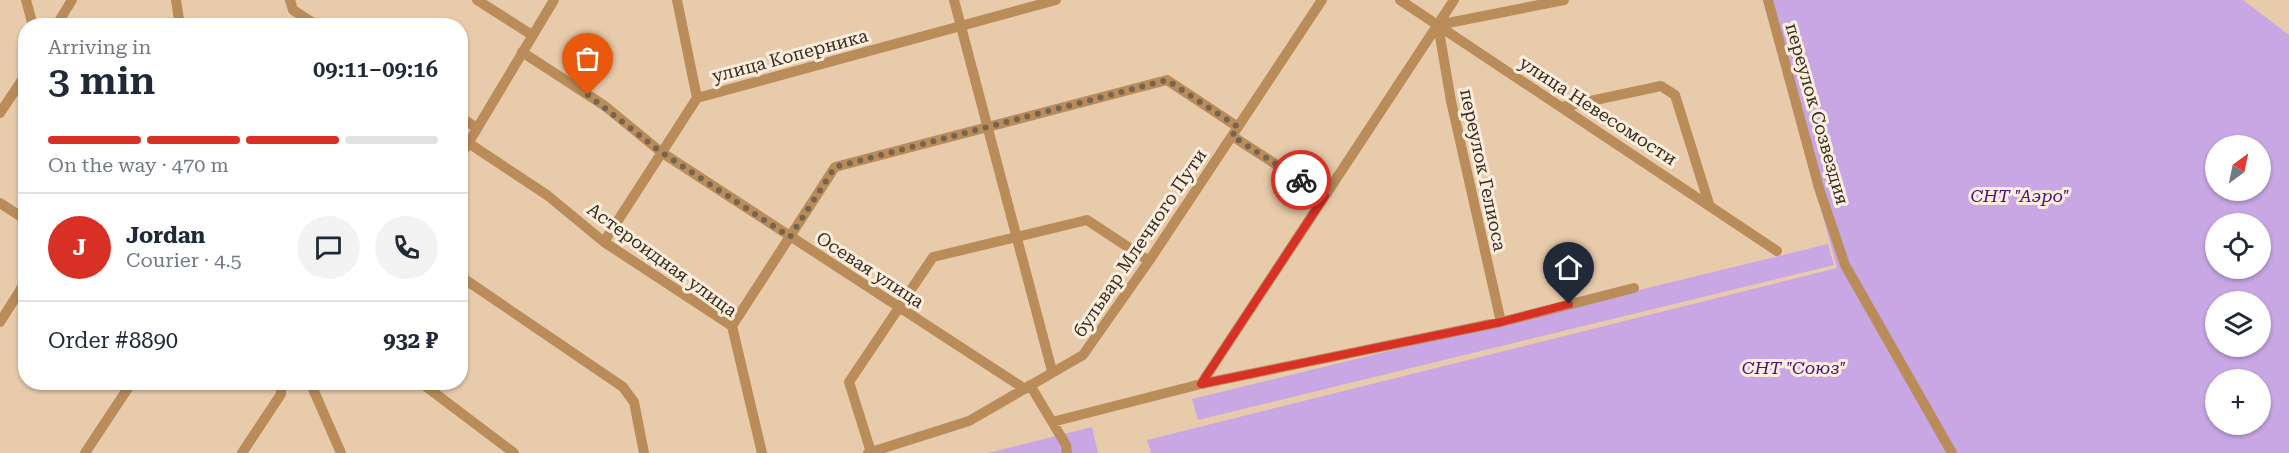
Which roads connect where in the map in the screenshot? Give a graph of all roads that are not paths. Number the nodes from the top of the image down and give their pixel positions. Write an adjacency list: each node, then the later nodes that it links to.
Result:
1 (27, 0): 15 (street)
2 (72, 0): 16 (street)
3 (177, 0): 17 (street)
4 (290, 0): 18 (street)
5 (477, 0): 21 (street)
6 (554, 0): 21 (street)
7 (677, 0): 24 (street)
8 (954, 0): 20 (street)
9 (1056, 0): 20 (street, улица Коперника)
10 (1322, 0): 30 (street, бульвар Млечного Пути)
11 (1400, 0): 19 (street, улица Невесомости)
12 (1454, 0): 19 (street)
13 (1564, 0): 19 (street)
14 (1768, 0): 66 (street, переулок Созвездия)
15 (31, 18)
16 (61, 18)
17 (179, 18)
18 (306, 18)
19 (1438, 25): 25 (street, улица Невесомости); 34 (street); 48 (street, переулок Гелиоса)
20 (961, 26): 24 (street, улица Коперника); 28 (street)
21 (532, 34): 22 (street)
22 (522, 52): 29 (street); 33 (street, Осевая улица)
23 (18, 86): 26 (street)
24 (697, 98): 33 (street, улица Коперника)
25 (1562, 107): 36 (street, улица Невесомости); 36 (street)
26 (0, 113)
27 (468, 122): 29 (street)
28 (988, 127): 30 (street); 38 (street); 39 (street)
29 (477, 128): 31 (street)
30 (1235, 131): 34 (street); 42 (street, бульвар Млечного Пути)
31 (470, 144): 32 (street); 40 (street, Астероидная улица)
32 (468, 147)
33 (661, 152): 39 (street, Осевая улица); 40 (street, улица Коперника)
34 (1325, 196): 51 (street)
35 (0, 203): 37 (street)
36 (1709, 204): 41 (street, улица Невесомости)
37 (18, 215)
38 (1017, 236): 42 (street); 46 (street); 50 (street)
39 (790, 237): 46 (street, Осевая улица); 49 (street)
40 (603, 242): 49 (street, Астероидная улица)
41 (1777, 251)
42 (1149, 261): 50 (street, бульвар Млечного Пути)
43 (468, 281): 62 (street)
44 (1634, 288): 48 (street)
45 (18, 294): 47 (street)
46 (898, 308): 52 (street, Осевая улица); 64 (street)
47 (0, 322)
48 (1501, 322): 51 (street)
49 (732, 326): 63 (street, Астероидная улица)
50 (1052, 371): 52 (street, бульвар Млечного Пути)
51 (1201, 384): 57 (street)
52 (1027, 387): 57 (street); 64 (street, бульвар Млечного Пути)
53 (127, 390): 58 (street)
54 (281, 390): 59 (street)
55 (313, 390): 60 (street)
56 (431, 390): 61 (street)
57 (1052, 422): 65 (street)
58 (86, 453)
59 (242, 453)
60 (341, 453)
61 (514, 453)
62 (644, 453)
63 (762, 453)
64 (869, 453)
65 (1067, 453)
66 (1952, 453)

